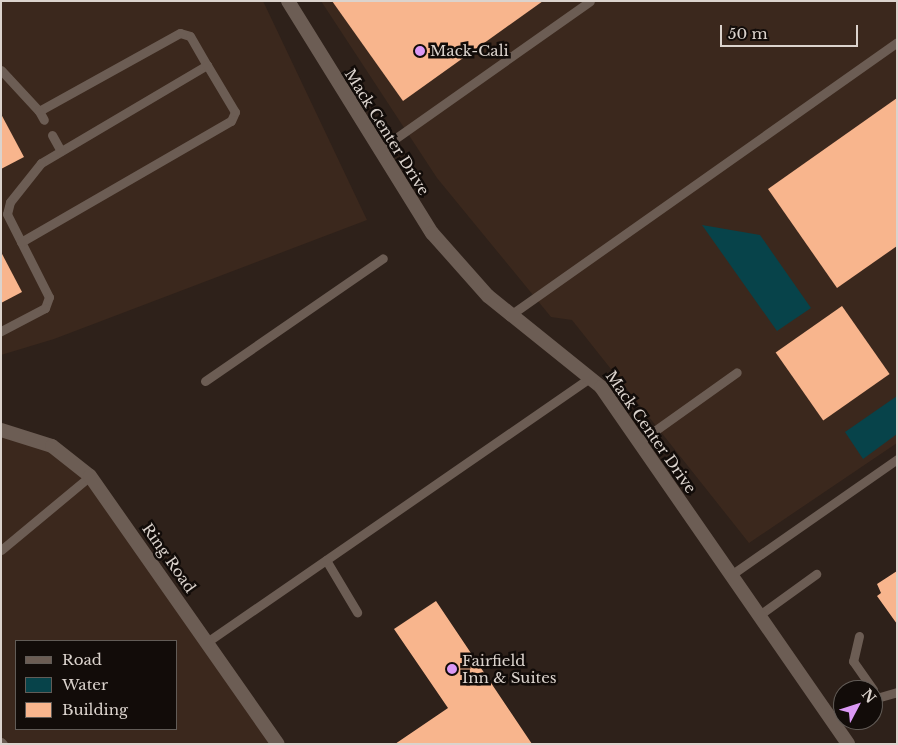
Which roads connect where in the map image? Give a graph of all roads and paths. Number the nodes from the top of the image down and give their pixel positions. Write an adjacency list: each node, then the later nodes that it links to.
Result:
1 (288, 1): 9 (street, Mack Center Drive)
2 (590, 1): 9 (lane)
3 (897, 42): 13 (lane)
4 (207, 65): 6 (lane); 10 (lane); 11 (lane)
5 (1, 70): 6 (lane)
6 (38, 111): 7 (lane)
7 (44, 120)
8 (52, 135): 10 (lane)
9 (379, 150): 13 (street, Mack Center Drive)
10 (61, 151): 11 (lane)
11 (21, 242): 14 (lane)
12 (383, 258): 17 (lane)
13 (510, 316): 16 (street, Mack Center Drive)
14 (1, 331)
15 (737, 372): 19 (lane)
16 (592, 377): 19 (street, Mack Center Drive); 23 (lane)
17 (205, 380)
18 (1, 430): 21 (street, Ring Road)
19 (639, 442): 25 (street, Mack Center Drive)
20 (897, 458): 25 (lane)
21 (90, 476): 22 (lane); 29 (street, Ring Road)
22 (1, 550)
23 (326, 560): 26 (lane); 29 (lane)
24 (816, 574): 27 (lane)
25 (731, 575): 27 (street, Mack Center Drive)
26 (357, 612)
27 (758, 616): 33 (street, Mack Center Drive)
28 (860, 636): 30 (lane)
29 (207, 642): 34 (street, Ring Road)
30 (866, 680)
31 (897, 692): 32 (lane)
32 (883, 693)
33 (842, 734)
34 (278, 744)

